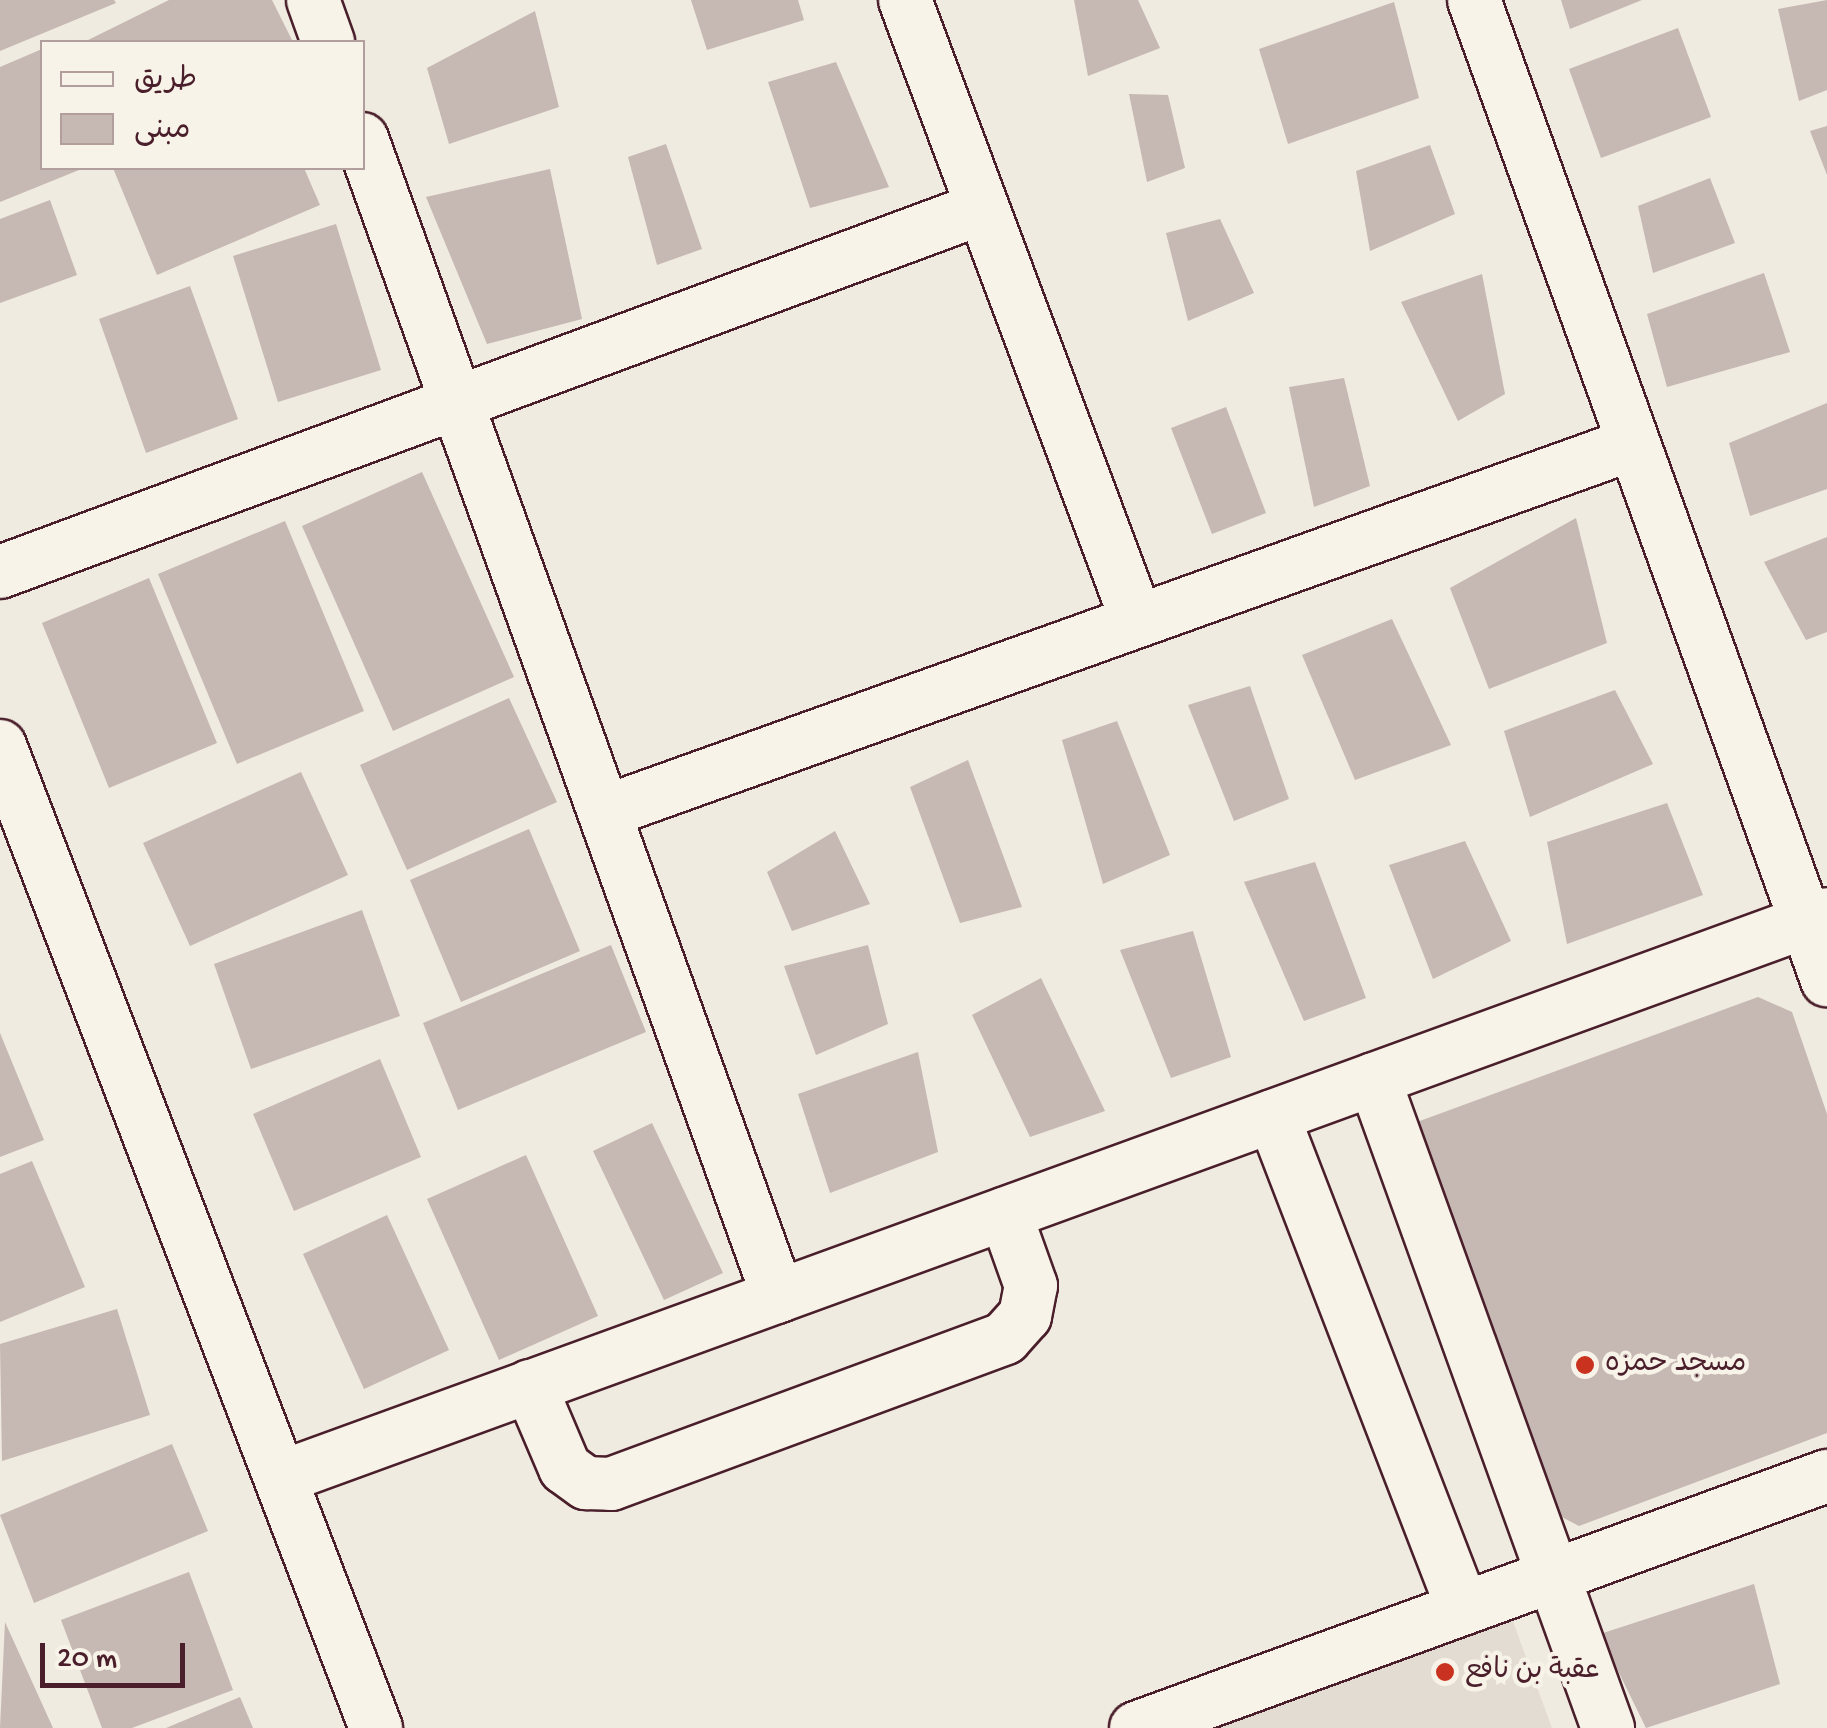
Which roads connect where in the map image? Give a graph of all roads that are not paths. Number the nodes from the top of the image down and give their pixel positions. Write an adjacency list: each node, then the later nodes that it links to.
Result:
1 (313, 0): 4 (street)
2 (905, 0): 6 (street)
3 (1474, 0): 8 (street)
4 (327, 40)
5 (365, 147): 7 (street)
6 (980, 208): 7 (street); 10 (street)
7 (458, 408): 9 (street); 12 (street)
8 (1633, 444): 10 (street); 13 (street)
9 (0, 572)
10 (1136, 618): 12 (street)
11 (0, 746): 20 (street)
12 (610, 810): 18 (street)
13 (1816, 918): 14 (street); 15 (street)
14 (1827, 980)
15 (1374, 1079): 16 (street); 22 (street)
16 (1273, 1116): 17 (street); 23 (street)
17 (1006, 1213): 18 (street); 19 (street)
18 (778, 1296): 19 (street)
19 (530, 1386): 20 (street)
20 (282, 1476): 24 (street)
21 (1827, 1476): 22 (street)
22 (1554, 1576): 23 (street); 26 (street)
23 (1463, 1609): 25 (street)
24 (376, 1728)
25 (1136, 1728)
26 (1608, 1728)

